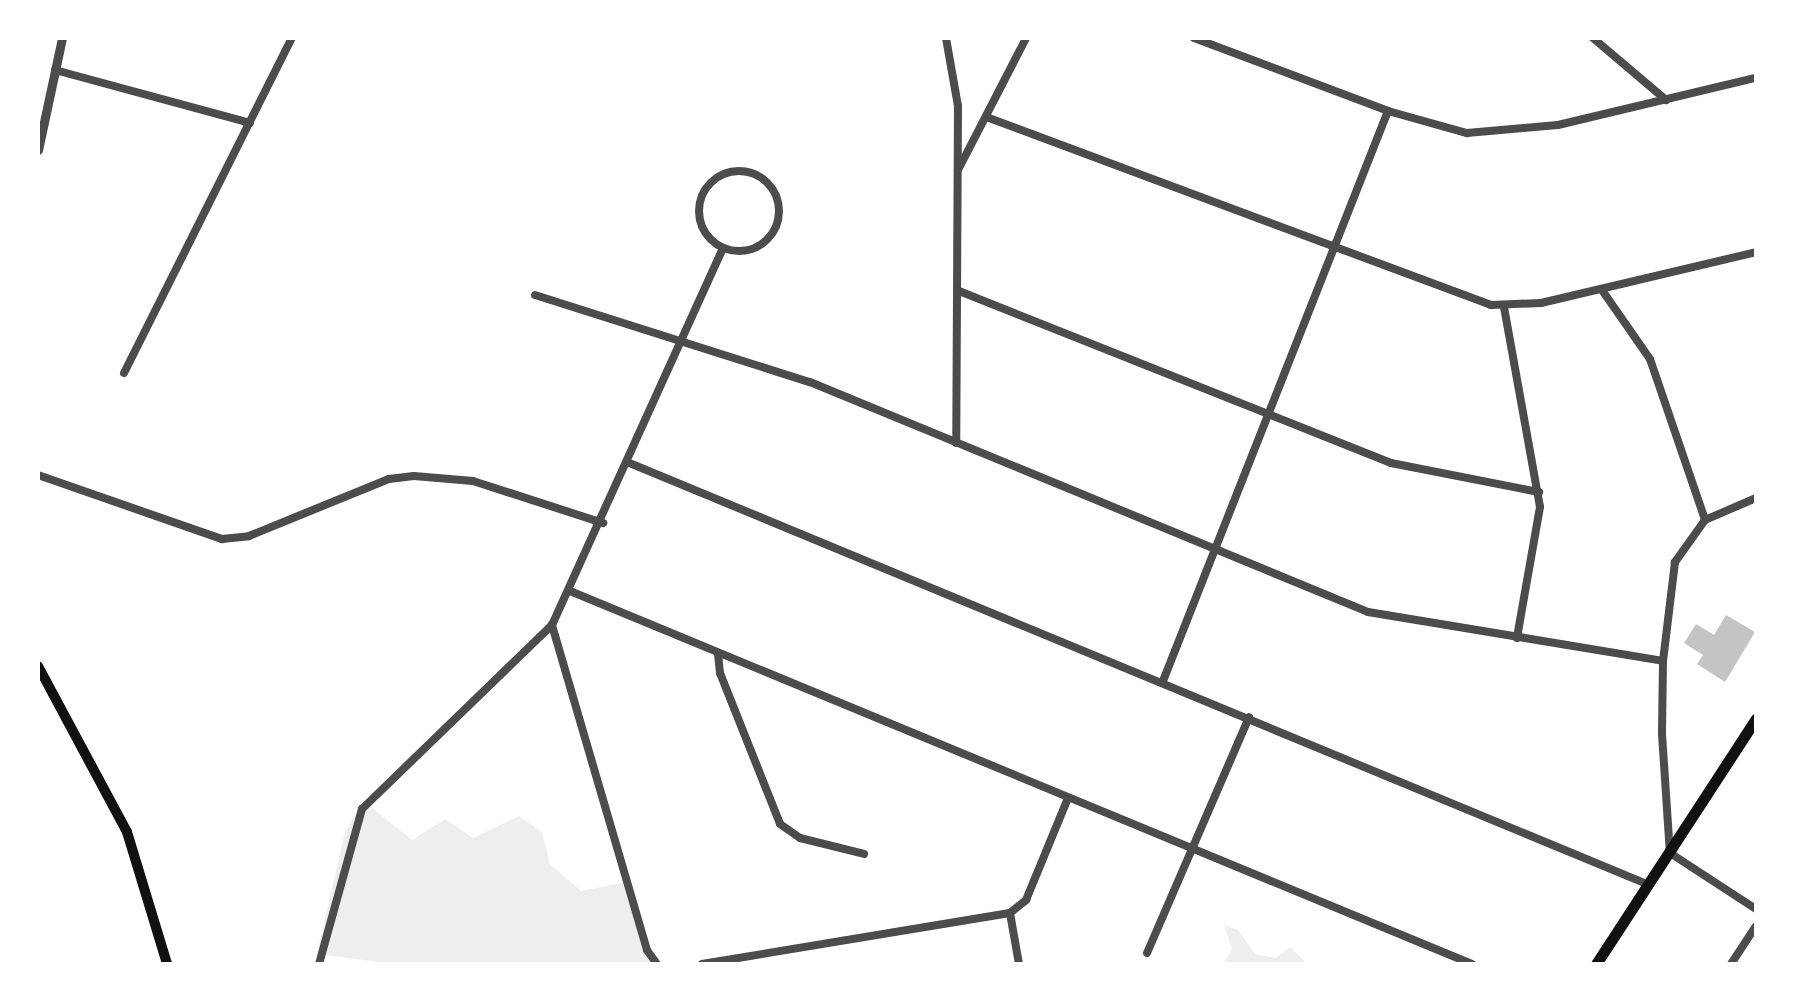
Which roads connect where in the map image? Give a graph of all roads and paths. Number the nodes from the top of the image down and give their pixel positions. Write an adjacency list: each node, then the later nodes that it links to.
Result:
1 (62, 38): 7 (street)
2 (292, 38): 12 (street)
3 (946, 38): 15 (street)
4 (1026, 38): 11 (street)
5 (1194, 38): 10 (street)
6 (1593, 38): 9 (street)
7 (55, 70): 12 (street); 13 (street)
8 (1756, 78): 9 (street)
9 (1666, 100): 10 (street)
10 (1388, 112): 17 (street)
11 (989, 118): 15 (street); 17 (street)
12 (250, 124): 24 (street)
13 (40, 130): 14 (street)
14 (38, 150)
15 (958, 170): 20 (street)
16 (723, 248): 16 (street); 23 (street)
17 (1337, 251): 22 (street); 25 (street)
18 (1756, 252): 19 (street)
19 (1602, 290): 22 (street); 31 (street)
20 (959, 291): 25 (street); 26 (street)
21 (535, 295): 23 (street)
22 (1504, 307): 29 (street)
23 (681, 340): 26 (street); 27 (street)
24 (124, 373)
25 (1274, 413): 29 (street); 33 (street)
26 (956, 443): 33 (street)
27 (628, 462): 32 (street); 40 (street)
28 (38, 475): 32 (street)
29 (1540, 492): 36 (street)
30 (1756, 498): 31 (street)
31 (1705, 520): 38 (street)
32 (602, 523): 34 (street)
33 (1216, 550): 36 (street); 40 (street)
34 (570, 591): 35 (street); 37 (street)
35 (552, 625): 53 (street); 54 (street)
36 (1517, 638): 38 (street)
37 (718, 654): 43 (street); 46 (street)
38 (1662, 660): 45 (street)
39 (38, 666): 52 (main road)
40 (1163, 681): 41 (street)
41 (1250, 718): 44 (street); 47 (street)
42 (1756, 719): 45 (main road)
43 (1068, 798): 44 (street); 49 (street)
44 (1191, 848): 51 (street); 57 (street)
45 (1670, 853): 47 (main road); 48 (street)
46 (864, 854)
47 (1649, 885): 58 (main road)
48 (1756, 910)
49 (1010, 913): 55 (street); 56 (street)
50 (1756, 926): 59 (street)
51 (1146, 953)
52 (167, 964)
53 (318, 964)
54 (657, 964)
55 (702, 964)
56 (1019, 964)
57 (1472, 964)
58 (1596, 964)
59 (1731, 964)

